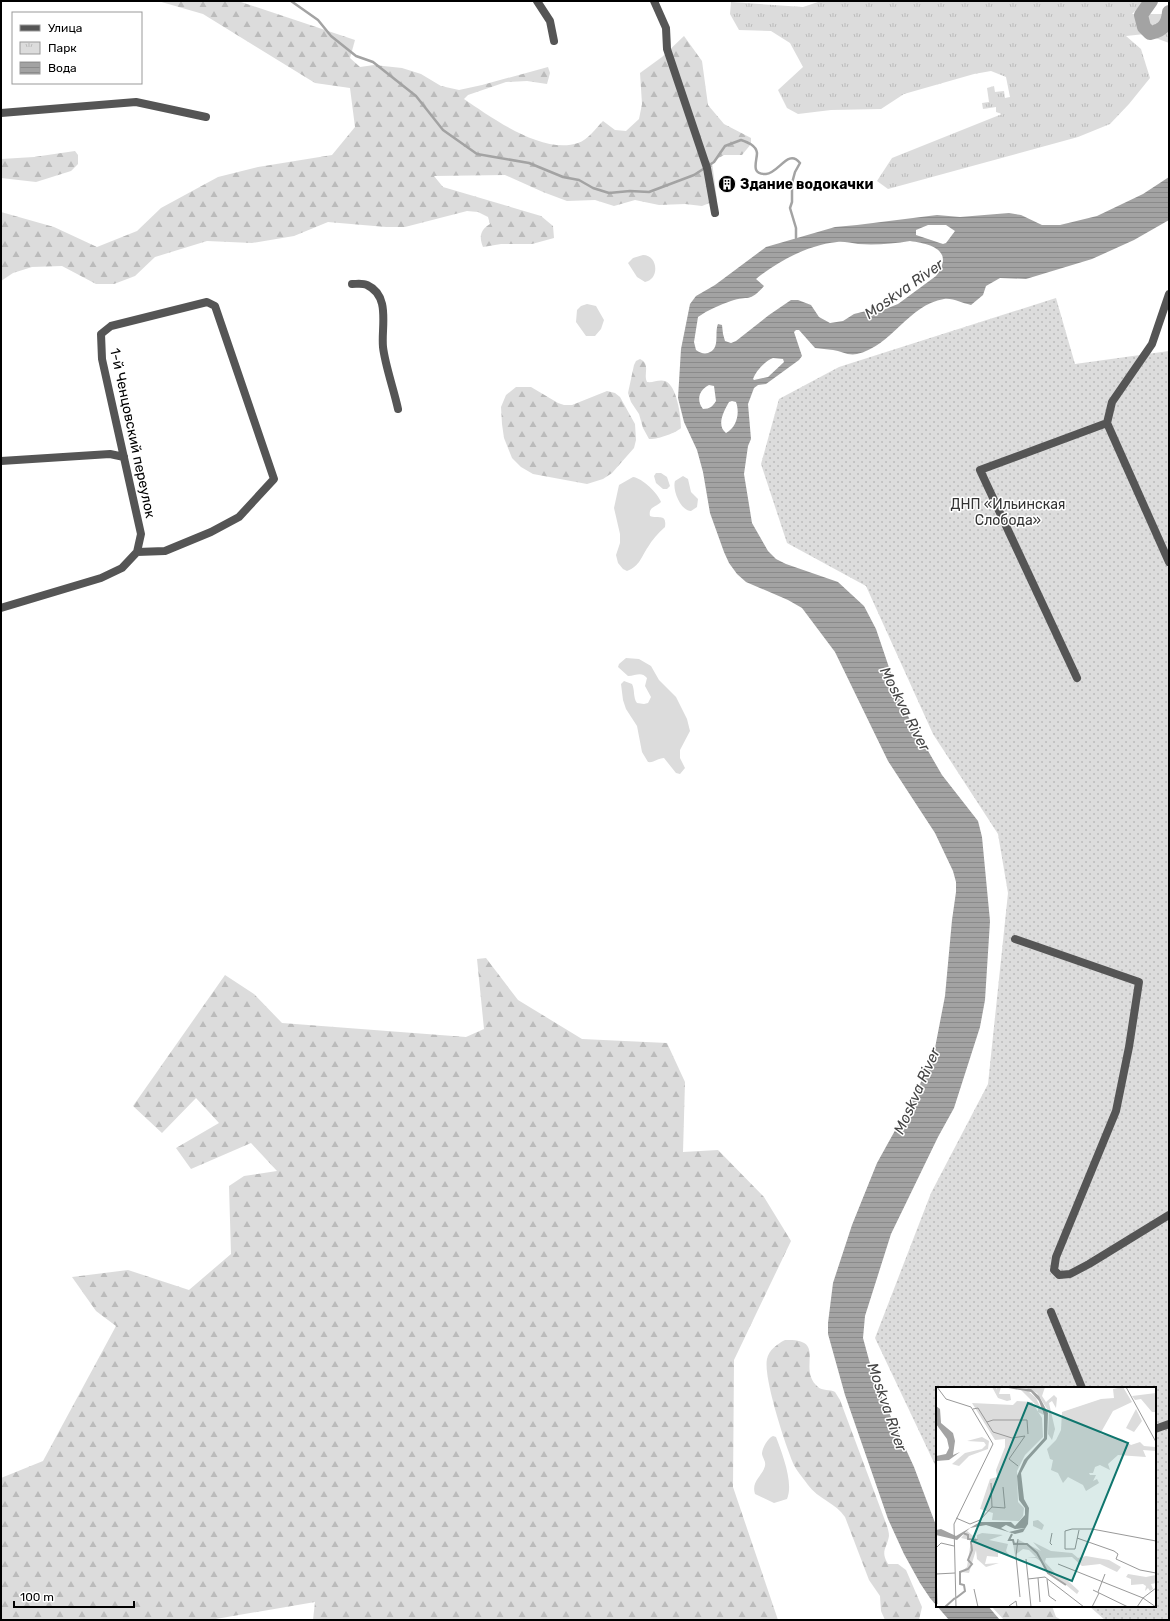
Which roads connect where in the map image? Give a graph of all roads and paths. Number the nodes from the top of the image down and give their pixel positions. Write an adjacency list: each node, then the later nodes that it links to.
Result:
1 (537, 1): 3 (street)
2 (654, 1): 6 (street)
3 (554, 41)
4 (1, 113): 5 (street)
5 (206, 117)
6 (715, 213)
7 (352, 284): 9 (street)
8 (1169, 294): 10 (street)
9 (398, 409)
10 (1107, 423): 14 (street); 16 (street)
11 (124, 457): 12 (street); 13 (street, 1-й Ченцовский переулок); 13 (street, 1-й Ченцовский переулок)
12 (1, 461)
13 (136, 552): 15 (street)
14 (1169, 562)
15 (1, 608)
16 (1077, 678)
17 (1015, 939): 18 (street)
18 (1169, 1214)
19 (1050, 1312): 20 (street)
20 (1082, 1387)
21 (1169, 1424): 22 (street)
22 (1156, 1429)

